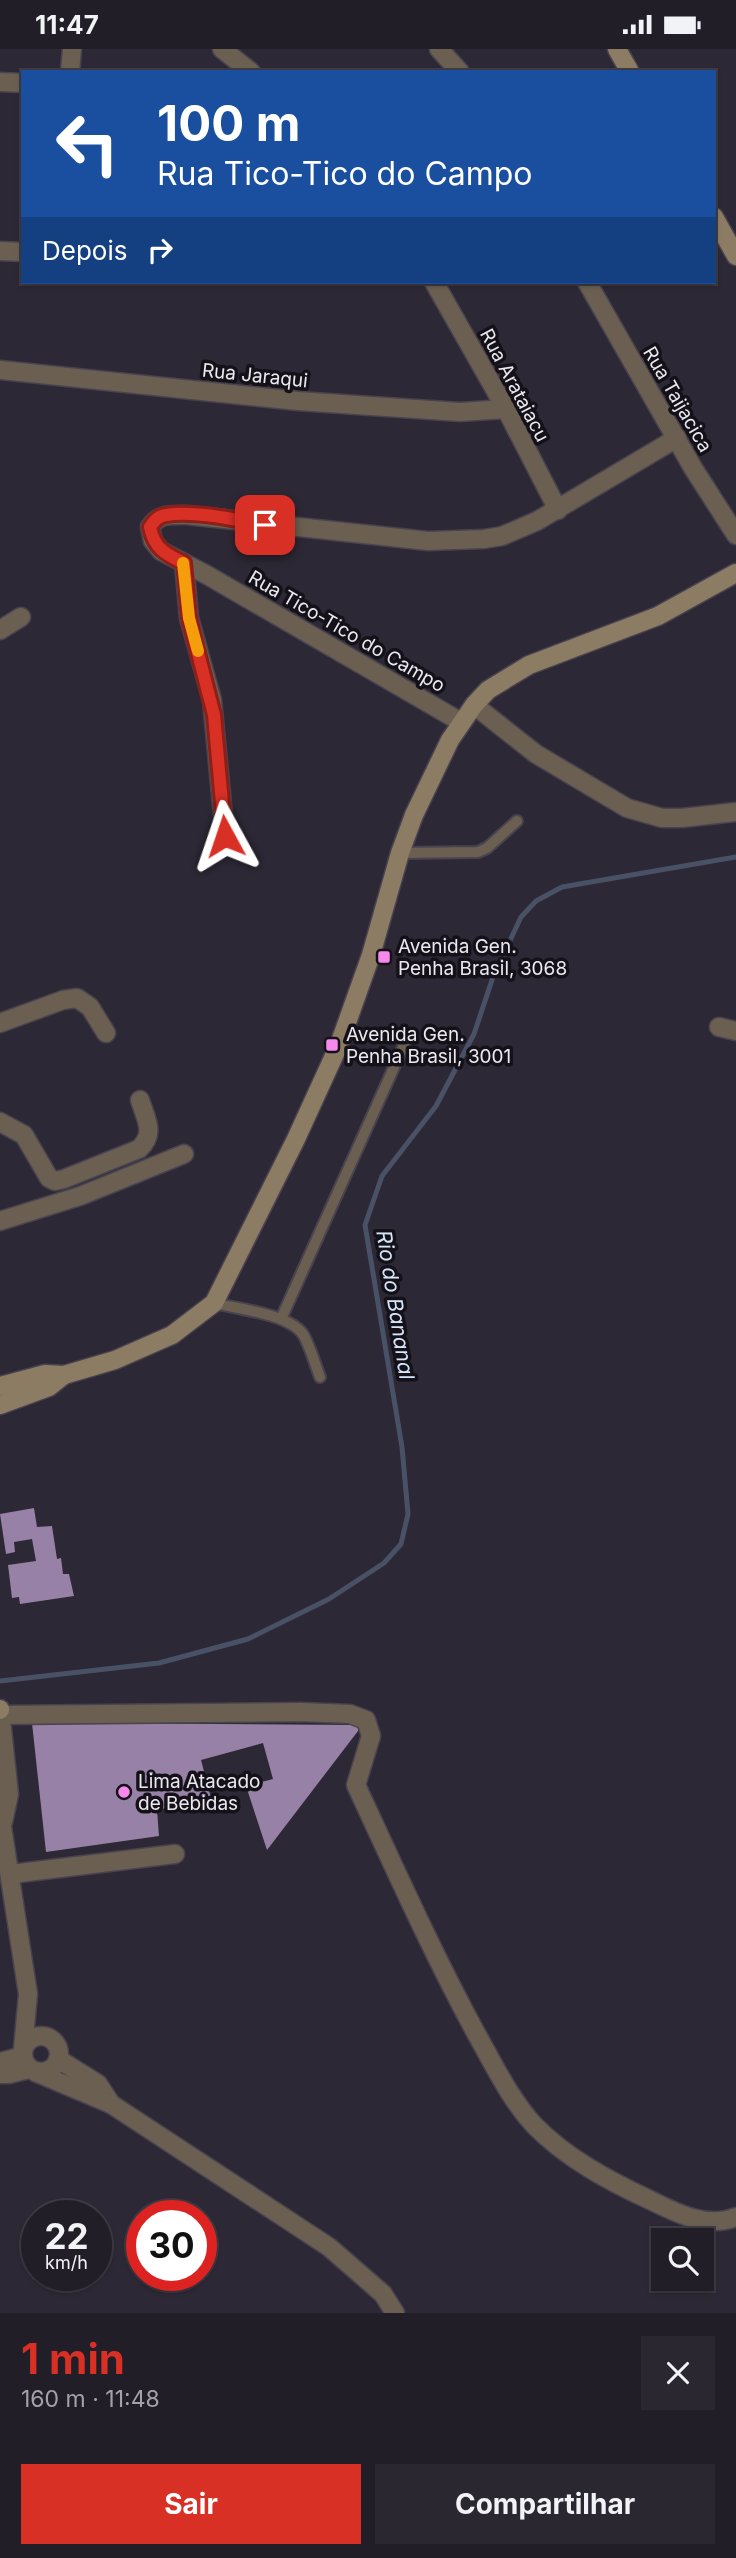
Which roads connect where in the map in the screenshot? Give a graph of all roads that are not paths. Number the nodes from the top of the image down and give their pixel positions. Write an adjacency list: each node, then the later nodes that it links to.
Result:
1 (72, 49): 5 (street)
2 (439, 49): 7 (street)
3 (617, 49): 8 (main road)
4 (228, 59): 6 (street)
5 (70, 70)
6 (247, 70)
7 (458, 70)
8 (629, 70)
9 (0, 82): 10 (street)
10 (21, 83)
11 (716, 221): 14 (main road)
12 (0, 251): 13 (street)
13 (21, 253)
14 (736, 256)
15 (435, 284): 18 (street, Rua Arataiacu)
16 (588, 284): 19 (street, Rua Taijacica)
17 (0, 370): 18 (street, Rua Jaraqui)
18 (506, 408): 20 (street, Rua Arataiacu)
19 (677, 438): 20 (street); 21 (street, Rua Taijacica)
20 (558, 510): 22 (street, Rua Tico-Tico do Campo)
21 (736, 535)
22 (184, 563): 27 (street, Rua Tico-Tico do Campo); 30 (street)
23 (736, 573): 26 (main road)
24 (21, 618): 25 (street)
25 (0, 630)
26 (474, 705): 27 (main road); 28 (street)
27 (461, 722): 31 (main road)
28 (736, 812)
29 (517, 821): 31 (lane)
30 (225, 836)
31 (400, 852): 39 (main road)
32 (0, 1023): 33 (street)
33 (106, 1033)
34 (408, 1036): 40 (lane)
35 (140, 1100): 36 (street)
36 (0, 1122)
37 (184, 1154): 38 (street)
38 (0, 1221)
39 (214, 1303): 40 (lane); 42 (main road)
40 (281, 1319): 41 (lane)
41 (320, 1377)
42 (2, 1401)
43 (0, 1710): 44 (street)
44 (1, 1715): 45 (street); 55 (street)
45 (1, 1818): 47 (street)
46 (175, 1854): 47 (street)
47 (10, 1874): 48 (street)
48 (28, 1994): 49 (street); 51 (street)
49 (46, 2037): 50 (street); 51 (street)
50 (58, 2059): 51 (street); 54 (street)
51 (28, 2061): 52 (street); 53 (street); 54 (street)
52 (0, 2062)
53 (0, 2074)
54 (111, 2103): 56 (street)
55 (736, 2217)
56 (395, 2313)

